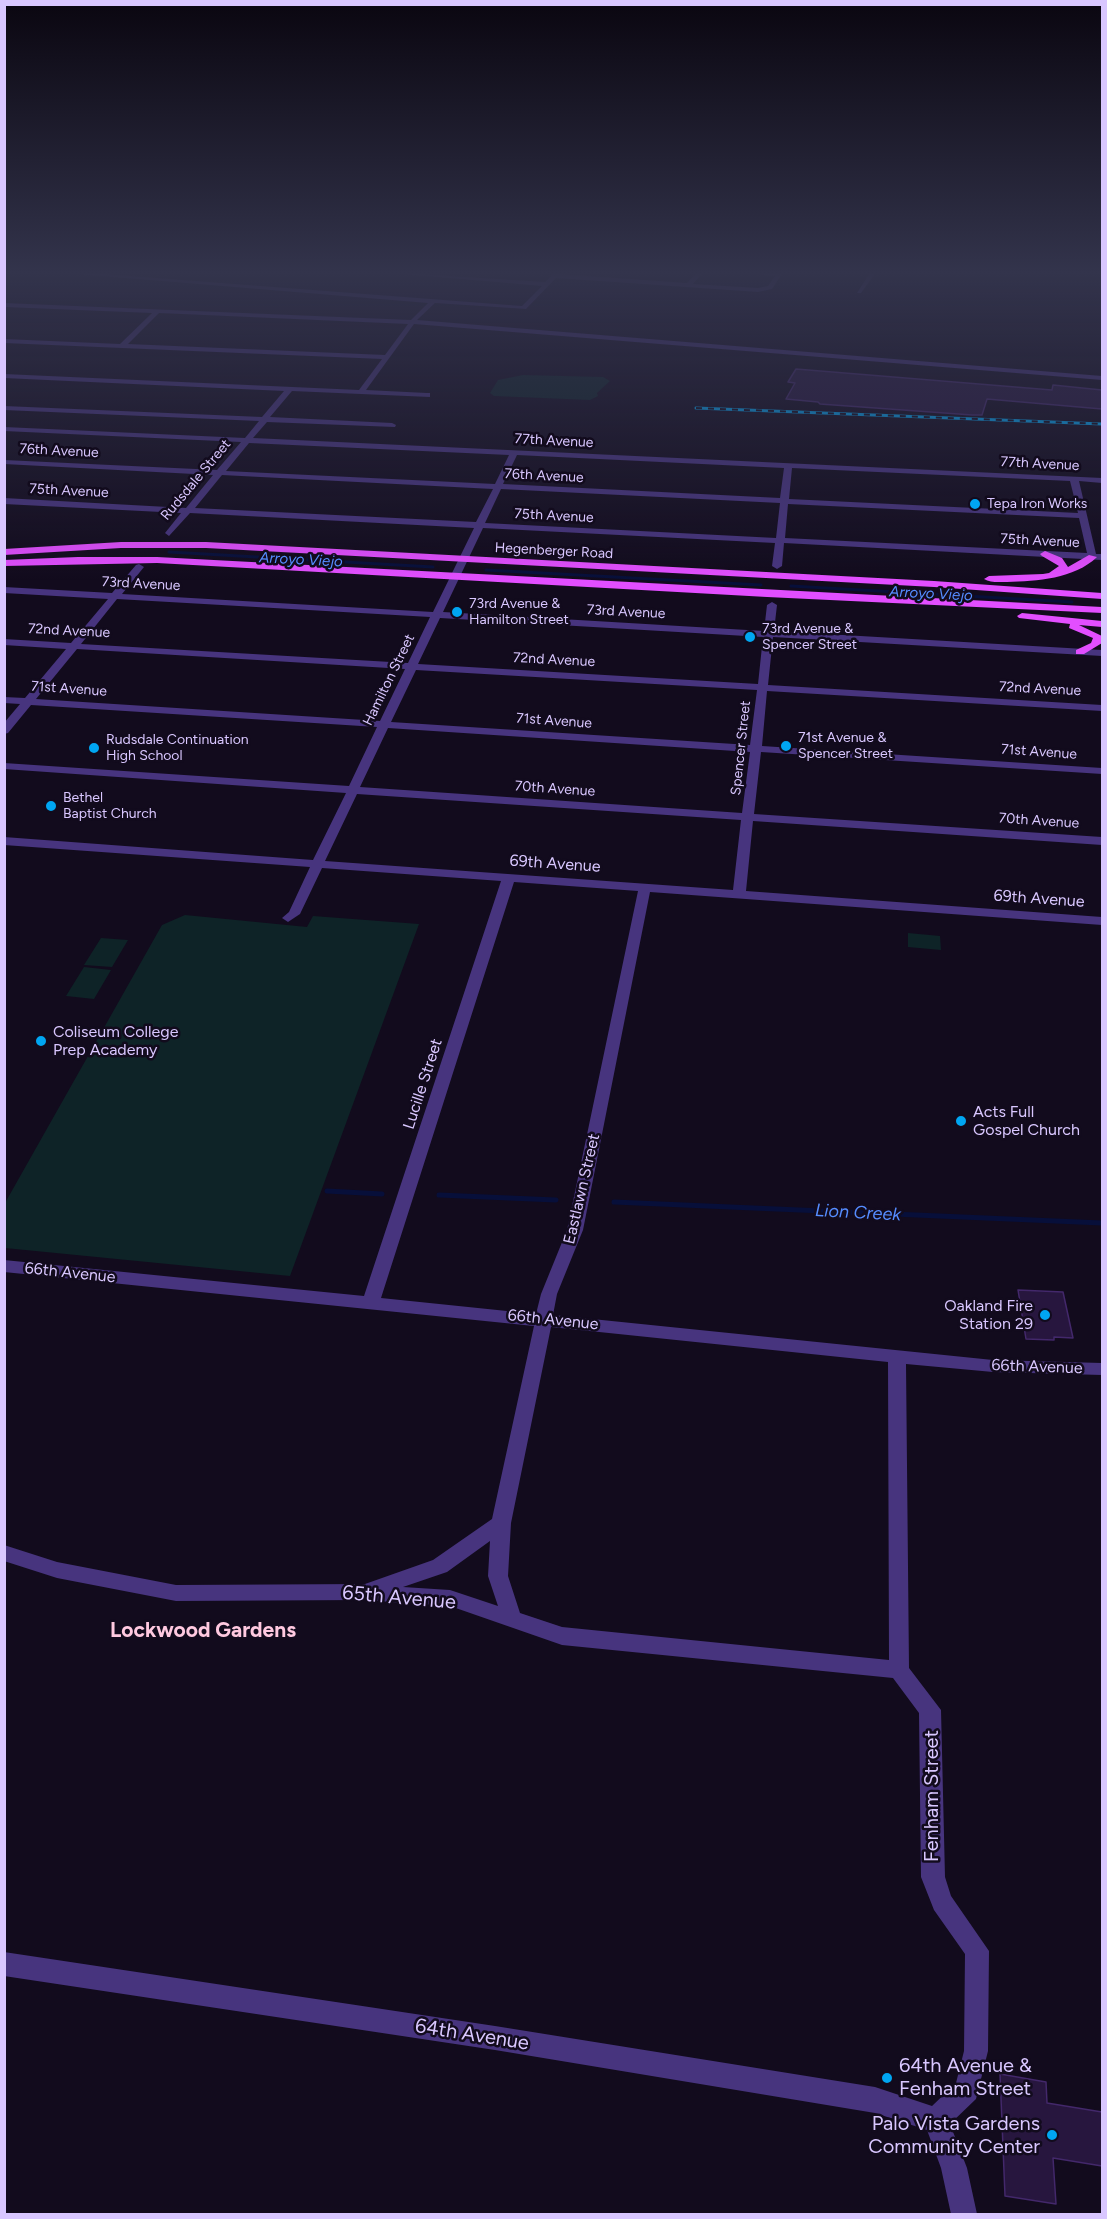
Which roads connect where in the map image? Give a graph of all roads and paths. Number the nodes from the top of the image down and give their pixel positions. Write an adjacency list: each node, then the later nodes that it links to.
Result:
1 (373, 375): 6 (street)
2 (1060, 375): 4 (street)
3 (4, 376): 5 (street)
4 (1102, 378)
5 (290, 389): 6 (street); 9 (street, Rudsdale Street)
6 (361, 392): 7 (street)
7 (427, 395)
8 (4, 408): 9 (street)
9 (265, 421): 10 (street); 12 (street, Rudsdale Street)
10 (392, 425)
11 (4, 429): 12 (street, 77th Avenue)
12 (247, 441): 13 (street, 77th Avenue); 16 (street, Rudsdale Street)
13 (514, 453): 15 (street, 77th Avenue); 19 (street, Hamilton Street)
14 (4, 462): 16 (street, 76th Avenue)
15 (788, 466): 17 (street, 77th Avenue); 21 (street)
16 (218, 473): 19 (street, 76th Avenue); 22 (street, Rudsdale Street)
17 (1074, 479): 18 (street, 77th Avenue); 23 (street)
18 (1102, 480)
19 (498, 486): 21 (street, 76th Avenue); 24 (street, Hamilton Street)
20 (4, 501): 22 (street, 75th Avenue)
21 (784, 502): 23 (street, 76th Avenue); 26 (street)
22 (188, 511): 24 (street, 75th Avenue); 25 (street, Rudsdale Street)
23 (1082, 516): 29 (street)
24 (479, 526): 26 (street, 75th Avenue); 31 (street, Hamilton Street)
25 (169, 533)
26 (780, 542): 28 (street, 75th Avenue); 34 (street)
27 (4, 552): 31 (main road, Hegenberger Road)
28 (1045, 554): 29 (street, 75th Avenue); 35 (main road)
29 (1092, 557): 30 (street, 75th Avenue); 35 (main road)
30 (1102, 557)
31 (463, 559): 34 (main road, Hegenberger Road); 36 (street, Hamilton Street)
32 (4, 563): 36 (main road, Hegenberger Road)
33 (139, 567): 38 (street)
34 (776, 571): 35 (main road); 39 (main road, Hegenberger Road)
35 (1051, 576)
36 (454, 577): 40 (main road, Hegenberger Road); 42 (street, Hamilton Street)
37 (4, 590): 38 (street, 73rd Avenue)
38 (117, 596): 42 (street, 73rd Avenue); 48 (street)
39 (1102, 596)
40 (773, 600): 41 (main road, Hegenberger Road); 43 (main road); 45 (street, Spencer Street)
41 (1102, 610)
42 (436, 615): 45 (street, 73rd Avenue); 51 (street, Hamilton Street)
43 (1050, 619): 44 (main road); 46 (main road)
44 (1102, 624)
45 (770, 634): 49 (street, 73rd Avenue); 52 (street, Spencer Street)
46 (1100, 639): 49 (main road)
47 (4, 642): 48 (street, 72nd Avenue)
48 (76, 646): 51 (street, 72nd Avenue); 54 (street)
49 (1080, 652): 50 (street, 73rd Avenue)
50 (1102, 653)
51 (412, 667): 52 (street, 72nd Avenue); 56 (street, Hamilton Street)
52 (763, 688): 55 (street, 72nd Avenue); 58 (street, Spencer Street)
53 (4, 700): 54 (street, 71st Avenue)
54 (29, 702): 56 (street, 71st Avenue); 57 (street)
55 (1102, 708)
56 (384, 724): 58 (street, 71st Avenue); 61 (street, Hamilton Street)
57 (4, 731)
58 (756, 748): 60 (street, 71st Avenue); 62 (street, Spencer Street)
59 (4, 766): 61 (street, 70th Avenue)
60 (1102, 771)
61 (354, 790): 62 (street, 70th Avenue); 65 (street, Hamilton Street)
62 (748, 817): 64 (street, 70th Avenue); 68 (street, Spencer Street)
63 (4, 841): 65 (street, 69th Avenue)
64 (1102, 841)
65 (318, 863): 66 (street, 69th Avenue); 69 (street, Hamilton Street)
66 (508, 877): 67 (street, 69th Avenue); 72 (street, Lucille Street)
67 (645, 887): 68 (street, 69th Avenue); 73 (street, Eastlawn Street)
68 (739, 894): 70 (street, 69th Avenue)
69 (288, 918)
70 (1102, 921)
71 (4, 1266): 72 (street, 66th Avenue)
72 (371, 1302): 73 (street, 66th Avenue)
73 (544, 1319): 74 (street, 66th Avenue); 76 (street, Eastlawn Street)
74 (897, 1357): 75 (street, 66th Avenue); 80 (street)
75 (1102, 1369)
76 (501, 1523): 78 (street); 79 (street, Eastlawn Street)
77 (4, 1553): 78 (street, 65th Avenue)
78 (363, 1592): 79 (street, 65th Avenue)
79 (512, 1619): 80 (street, 65th Avenue)
80 (899, 1670): 82 (street, Fenham Street)
81 (4, 1964): 82 (street, 64th Avenue)
82 (936, 2120): 83 (street)
83 (964, 2214)

